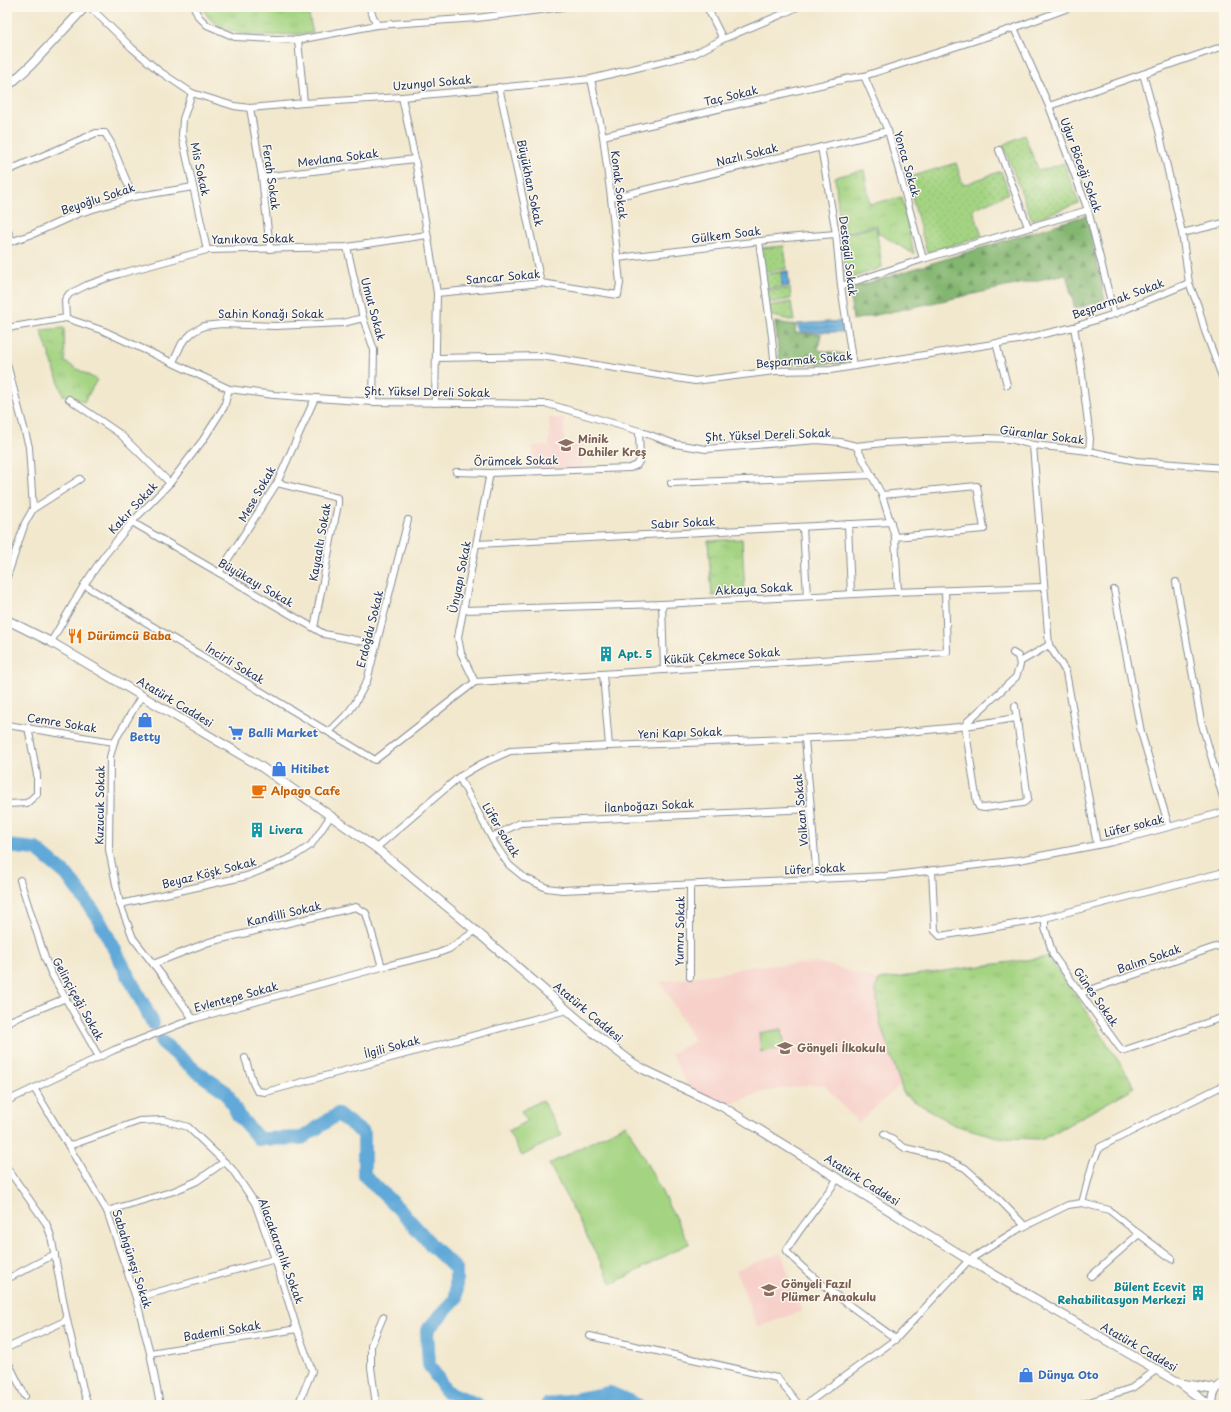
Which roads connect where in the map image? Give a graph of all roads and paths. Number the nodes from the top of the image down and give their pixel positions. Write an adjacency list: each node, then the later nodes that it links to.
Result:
1 (85, 7): 17 (main road)
2 (90, 7): 19 (street, Uzunyol Sokak)
3 (194, 7): 12 (street)
4 (369, 7): 9 (street)
5 (561, 7): 9 (street)
6 (707, 7): 11 (street)
7 (797, 7): 11 (street, Uzunyol Sokak)
8 (1071, 7): 10 (street, Taç Sokak)
9 (377, 25): 12 (street)
10 (1014, 28): 15 (street, Taç Sokak); 22 (street, Uğur Böceği Sokak)
11 (723, 39): 16 (street, Uzunyol Sokak)
12 (298, 40): 21 (street)
13 (1224, 46): 14 (street)
14 (1143, 74): 22 (street); 39 (street)
15 (864, 76): 24 (street, Yonca Sokak); 25 (street, Taç Sokak)
16 (591, 79): 18 (street, Uzunyol Sokak); 25 (street, Konak Sokak)
17 (7, 87)
18 (498, 87): 20 (street, Uzunyol Sokak); 48 (street, Büyükhan Sokak)
19 (192, 93): 23 (street, Uzunyol Sokak); 31 (street, Mis Sokak)
20 (402, 97): 21 (street, Uzunyol Sokak); 28 (street)
21 (304, 103): 23 (street, Uzunyol Sokak)
22 (1049, 106): 34 (street, Uğur Böceği Sokak)
23 (250, 108): 30 (street, Ferah Sokak)
24 (888, 131): 26 (street, Nazlı Sokak); 47 (street, Yonca Sokak)
25 (603, 136): 33 (street, Konak Sokak)
26 (821, 147): 33 (street, Nazlı Sokak); 38 (street, Destegül Sokak)
27 (999, 150): 36 (street)
28 (415, 159): 30 (street, Mevlana Sokak); 40 (street)
29 (7, 170): 32 (street)
30 (262, 177): 44 (street, Ferah Sokak)
31 (193, 187): 32 (street, Beyoğlu Sokak); 45 (street, Mis Sokak)
32 (133, 197): 42 (street, Beyoğlu Sokak)
33 (611, 198): 46 (street, Konak Sokak)
34 (1088, 210): 36 (street); 53 (street, Uğur Böceği Sokak)
35 (1224, 223): 39 (street)
36 (1028, 227): 47 (street)
37 (7, 229): 42 (street)
38 (836, 234): 41 (street, Gülkem Soak); 50 (street, Destegül Sokak)
39 (1182, 234): 49 (street)
40 (427, 235): 43 (street, Yanıkova Sokak); 51 (street)
41 (759, 241): 46 (street, Gülkem Soak); 64 (street)
42 (9, 242)
43 (347, 247): 44 (street, Yanıkova Sokak); 55 (street, Umut Sokak)
44 (270, 249): 45 (street, Yanıkova Sokak)
45 (207, 250): 54 (street, Yanıkova Sokak)
46 (618, 258): 52 (street, Konak Sokak)
47 (923, 259): 50 (street)
48 (541, 282): 51 (street, Sancar Sokak); 52 (street, Sancar Sokak)
49 (1189, 283): 53 (street, Beşparmak Sokak); 63 (street)
50 (841, 286): 62 (street, Destegül Sokak)
51 (437, 293): 59 (street)
52 (618, 294)
53 (1114, 314): 56 (street, Beşparmak Sokak)
54 (66, 318): 57 (street, Şht. Yüksel Dereli Sokak); 60 (street, Şht. Yüksel Dereli Sokak)
55 (363, 318): 60 (street, Sahin Konağı Sokak); 72 (street, Umut Sokak)
56 (1074, 327): 58 (street, Beşparmak Sokak); 77 (street)
57 (7, 328)
58 (996, 343): 62 (street, Beşparmak Sokak); 66 (street)
59 (436, 358): 64 (street, Beşparmak Sokak); 73 (street)
60 (173, 362): 67 (street, Şht. Yüksel Dereli Sokak)
61 (7, 364): 68 (street)
62 (853, 366): 64 (street, Beşparmak Sokak)
63 (1221, 367): 65 (street)
64 (775, 371)
65 (1224, 382)
66 (1007, 385)
67 (229, 388): 70 (street, Şht. Yüksel Dereli Sokak); 83 (street, Kakır Sokak)
68 (14, 393): 69 (street); 87 (street)
69 (7, 394)
70 (315, 398): 72 (street, Şht. Yüksel Dereli Sokak); 84 (street, Mese Sokak)
71 (69, 399): 83 (street)
72 (373, 402): 73 (street, Şht. Yüksel Dereli Sokak)
73 (435, 403): 74 (street, Şht. Yüksel Dereli Sokak)
74 (639, 431): 76 (street, Şht. Yüksel Dereli Sokak); 80 (street, Örümcek Sokak)
75 (1033, 445): 76 (street, Güranlar Sokak); 77 (street, Güranlar Sokak); 99 (street)
76 (856, 446): 81 (street)
77 (1089, 451): 78 (street, Güranlar Sokak)
78 (1224, 468)
79 (456, 472): 80 (street, Örümcek Sokak)
80 (490, 473): 94 (street, Ünyapı Sokak)
81 (872, 475): 85 (street); 86 (street)
82 (80, 479): 87 (street)
83 (170, 483): 89 (street, Kakır Sokak)
84 (277, 483): 95 (street, Mese Sokak); 108 (street, Kayaaltı Sokak)
85 (671, 483)
86 (882, 496): 90 (street); 93 (street)
87 (34, 509): 96 (street)
88 (408, 520): 110 (street, Erdoğdu Sokak)
89 (132, 522): 95 (street, Büyükayı Sokak); 98 (street, Kakır Sokak)
90 (891, 522): 91 (street, Sabır Sokak); 93 (street)
91 (848, 524): 92 (street, Sabır Sokak); 103 (street)
92 (803, 527): 94 (street, Sabır Sokak); 104 (street)
93 (895, 537): 102 (street)
94 (477, 544): 106 (street, Ünyapı Sokak)
95 (219, 573): 108 (street, Büyükayı Sokak)
96 (7, 577)
97 (1176, 582): 128 (street)
98 (84, 585): 109 (street, Kakır Sokak); 123 (street, İncirli Sokak)
99 (1044, 587): 101 (street, Akkaya Sokak); 111 (street)
100 (1114, 590): 133 (street)
101 (945, 591): 102 (street, Akkaya Sokak); 114 (street, Kükük Çekmece Sokak)
102 (898, 592): 103 (street, Akkaya Sokak)
103 (851, 594): 104 (street, Akkaya Sokak)
104 (807, 596): 105 (street, Akkaya Sokak)
105 (662, 604): 106 (street, Akkaya Sokak); 114 (street)
106 (464, 610): 116 (street, Ünyapı Sokak)
107 (7, 620): 109 (main road, Atatürk Caddesi)
108 (314, 628): 110 (street, Büyükayı Sokak)
109 (51, 642): 117 (main road, Atatürk Caddesi)
110 (376, 644): 123 (street, Erdoğdu Sokak)
111 (1049, 645): 113 (street); 135 (street)
112 (1013, 653): 113 (street)
113 (1020, 662): 121 (street)
114 (664, 670): 115 (street, Kükük Çekmece Sokak)
115 (602, 674): 116 (street, Kükük Çekmece Sokak); 126 (street)
116 (475, 682): 123 (street, İncirli Sokak)
117 (142, 695): 125 (street, Kuzucuk Sokak); 132 (main road, Atatürk Caddesi)
118 (1015, 706): 119 (street)
119 (1016, 718): 121 (street, Yeni Kapı Sokak); 121 (street)
120 (7, 725): 122 (street, Cemre Sokak)
121 (965, 726): 124 (street, Yeni Kapı Sokak)
122 (28, 727): 125 (street, Cemre Sokak); 129 (street)
123 (329, 732)
124 (805, 739): 126 (street, Yeni Kapı Sokak); 130 (street, Volkan Sokak)
125 (114, 742): 142 (street, Kuzucuk Sokak)
126 (609, 746): 127 (street, Yeni Kapı Sokak)
127 (459, 777): 134 (street, Lüfer sokak); 136 (street, Yeni Kapı Sokak)
128 (1224, 801)
129 (7, 804)
130 (811, 809): 134 (street, İlanboğazı Sokak); 140 (street, Volkan Sokak)
131 (1224, 812): 133 (street, Lüfer sokak)
132 (330, 817): 136 (main road, Atatürk Caddesi); 142 (street, Beyaz Köşk Sokak)
133 (1169, 827): 135 (street, Lüfer sokak)
134 (492, 837): 141 (street, Lüfer sokak)
135 (1097, 845): 137 (street, Lüfer sokak)
136 (376, 848): 144 (main road, Atatürk Caddesi)
137 (932, 870): 140 (street, Lüfer sokak); 143 (street)
138 (1224, 872): 143 (street)
139 (20, 880): 150 (street, Gelinçiçeği Sokak)
140 (817, 880): 141 (street, Lüfer sokak)
141 (690, 885): 148 (street, Yumru Sokak)
142 (120, 904): 146 (street, Kuzucuk Sokak)
143 (1045, 918): 149 (street, Günes Sokak)
144 (475, 931): 147 (street, Evlentepe Sokak); 151 (main road, Atatürk Caddesi)
145 (1224, 944): 149 (street, Balım Sokak)
146 (153, 964): 147 (street, Kandilli Sokak); 153 (street, Kuzucuk Sokak)
147 (382, 967): 153 (street, Evlentepe Sokak)
148 (690, 978)
149 (1081, 993): 152 (street, Günes Sokak)
150 (66, 998): 154 (street); 155 (street, Gelinçiçeği Sokak)
151 (567, 1010): 156 (street, İlgili Sokak); 164 (main road, Atatürk Caddesi)
152 (1224, 1017)
153 (193, 1019): 155 (street, Evlentepe Sokak)
154 (7, 1022)
155 (99, 1057): 158 (street, Evlentepe Sokak)
156 (245, 1058)
157 (1224, 1085): 165 (street)
158 (34, 1088): 159 (street, Evlentepe Sokak); 161 (street, Sabahgüneşi Sokak)
159 (7, 1101)
160 (884, 1134): 167 (street)
161 (69, 1146): 162 (street, Alacakaranlık Sokak); 166 (street, Sabahgüneşi Sokak)
162 (224, 1162): 166 (street); 170 (street, Alacakaranlık Sokak)
163 (7, 1168): 169 (street)
164 (838, 1178): 172 (main road, Atatürk Caddesi); 180 (street)
165 (1082, 1204): 167 (street); 168 (street)
166 (107, 1211): 175 (street, Sabahgüneşi Sokak)
167 (1025, 1226): 172 (street)
168 (1138, 1234): 171 (street); 173 (street)
169 (55, 1254): 174 (street); 177 (street)
170 (275, 1259): 175 (street); 178 (street, Alacakaranlık Sokak)
171 (1172, 1259)
172 (969, 1260): 180 (street); 184 (main road, Atatürk Caddesi)
173 (1091, 1276)
174 (7, 1279)
175 (136, 1298): 182 (street, Sabahgüneşi Sokak)
176 (383, 1317): 192 (street)
177 (67, 1320): 181 (street); 189 (street)
178 (297, 1329): 182 (street, Bademli Sokak); 191 (street, Alacakaranlık Sokak)
179 (590, 1336): 193 (street)
180 (896, 1339): 194 (street)
181 (7, 1348)
182 (150, 1353): 190 (street, Sabahgüneşi Sokak)
183 (7, 1360): 188 (street)
184 (1156, 1370): 186 (main road, Atatürk Caddesi); 195 (street)
185 (1224, 1383): 187 (main road)
186 (1181, 1384): 187 (main road, Atatürk Caddesi); 196 (main road, Atatürk Caddesi)
187 (1216, 1389): 197 (main road)
188 (24, 1396)
189 (88, 1405)
190 (160, 1405)
191 (298, 1405)
192 (376, 1405)
193 (799, 1405)
194 (805, 1405)
195 (1080, 1405)
196 (1209, 1405)
197 (1213, 1405)

